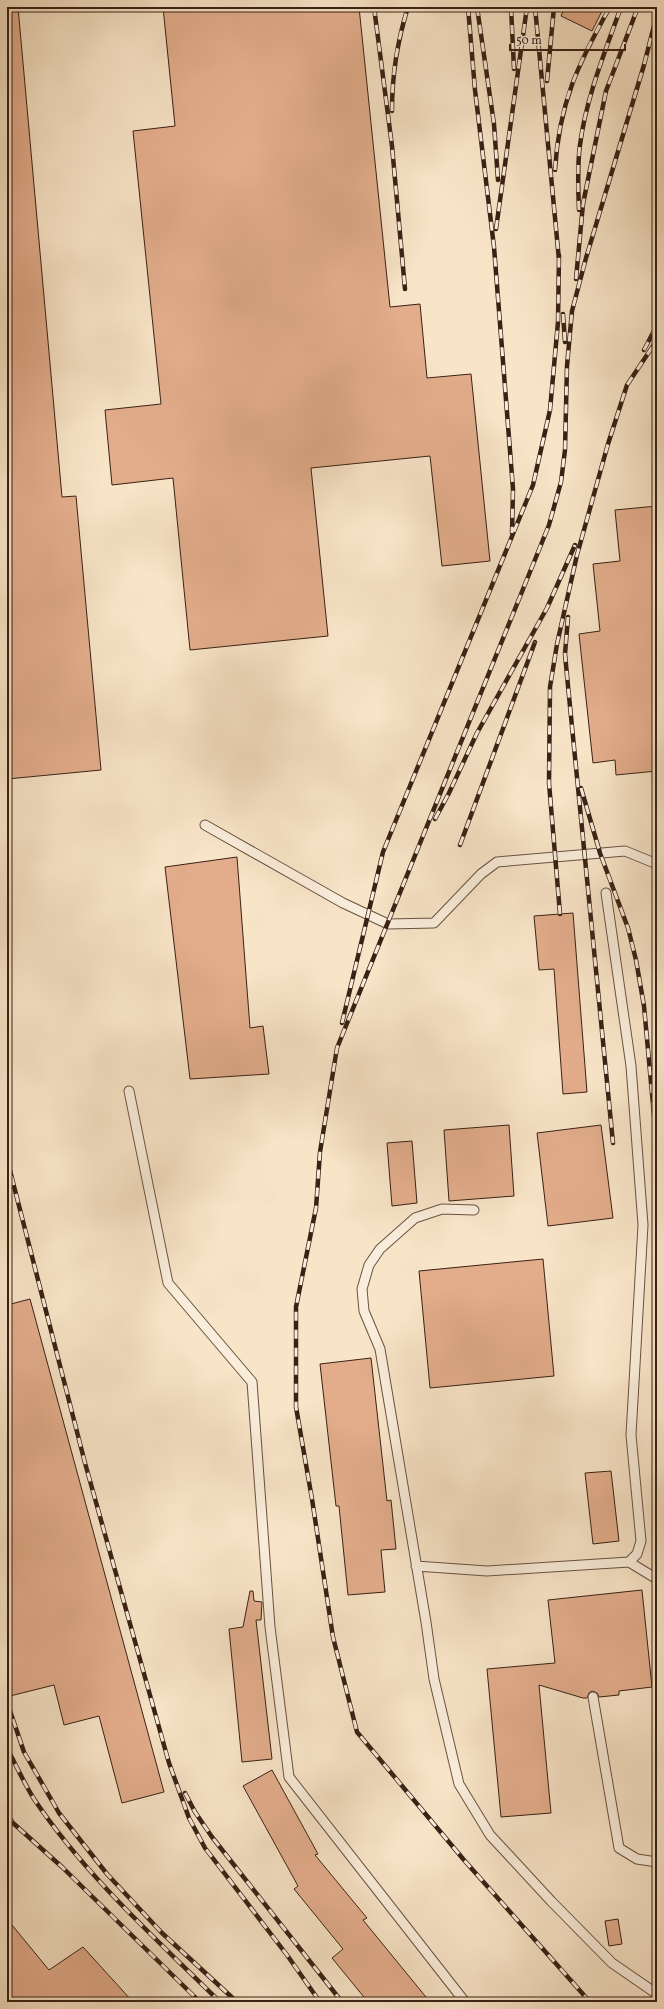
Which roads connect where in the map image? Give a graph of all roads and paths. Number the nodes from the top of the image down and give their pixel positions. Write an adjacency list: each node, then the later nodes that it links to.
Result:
1 (205, 825): 2 (lane)
2 (657, 864)
3 (606, 893): 6 (lane)
4 (129, 1091): 12 (lane)
5 (474, 1210): 7 (lane)
6 (630, 1562): 7 (lane); 8 (lane)
7 (416, 1566): 11 (lane)
8 (657, 1579)
9 (593, 1697): 10 (lane)
10 (657, 1862)
11 (657, 1994)
12 (465, 2002)

